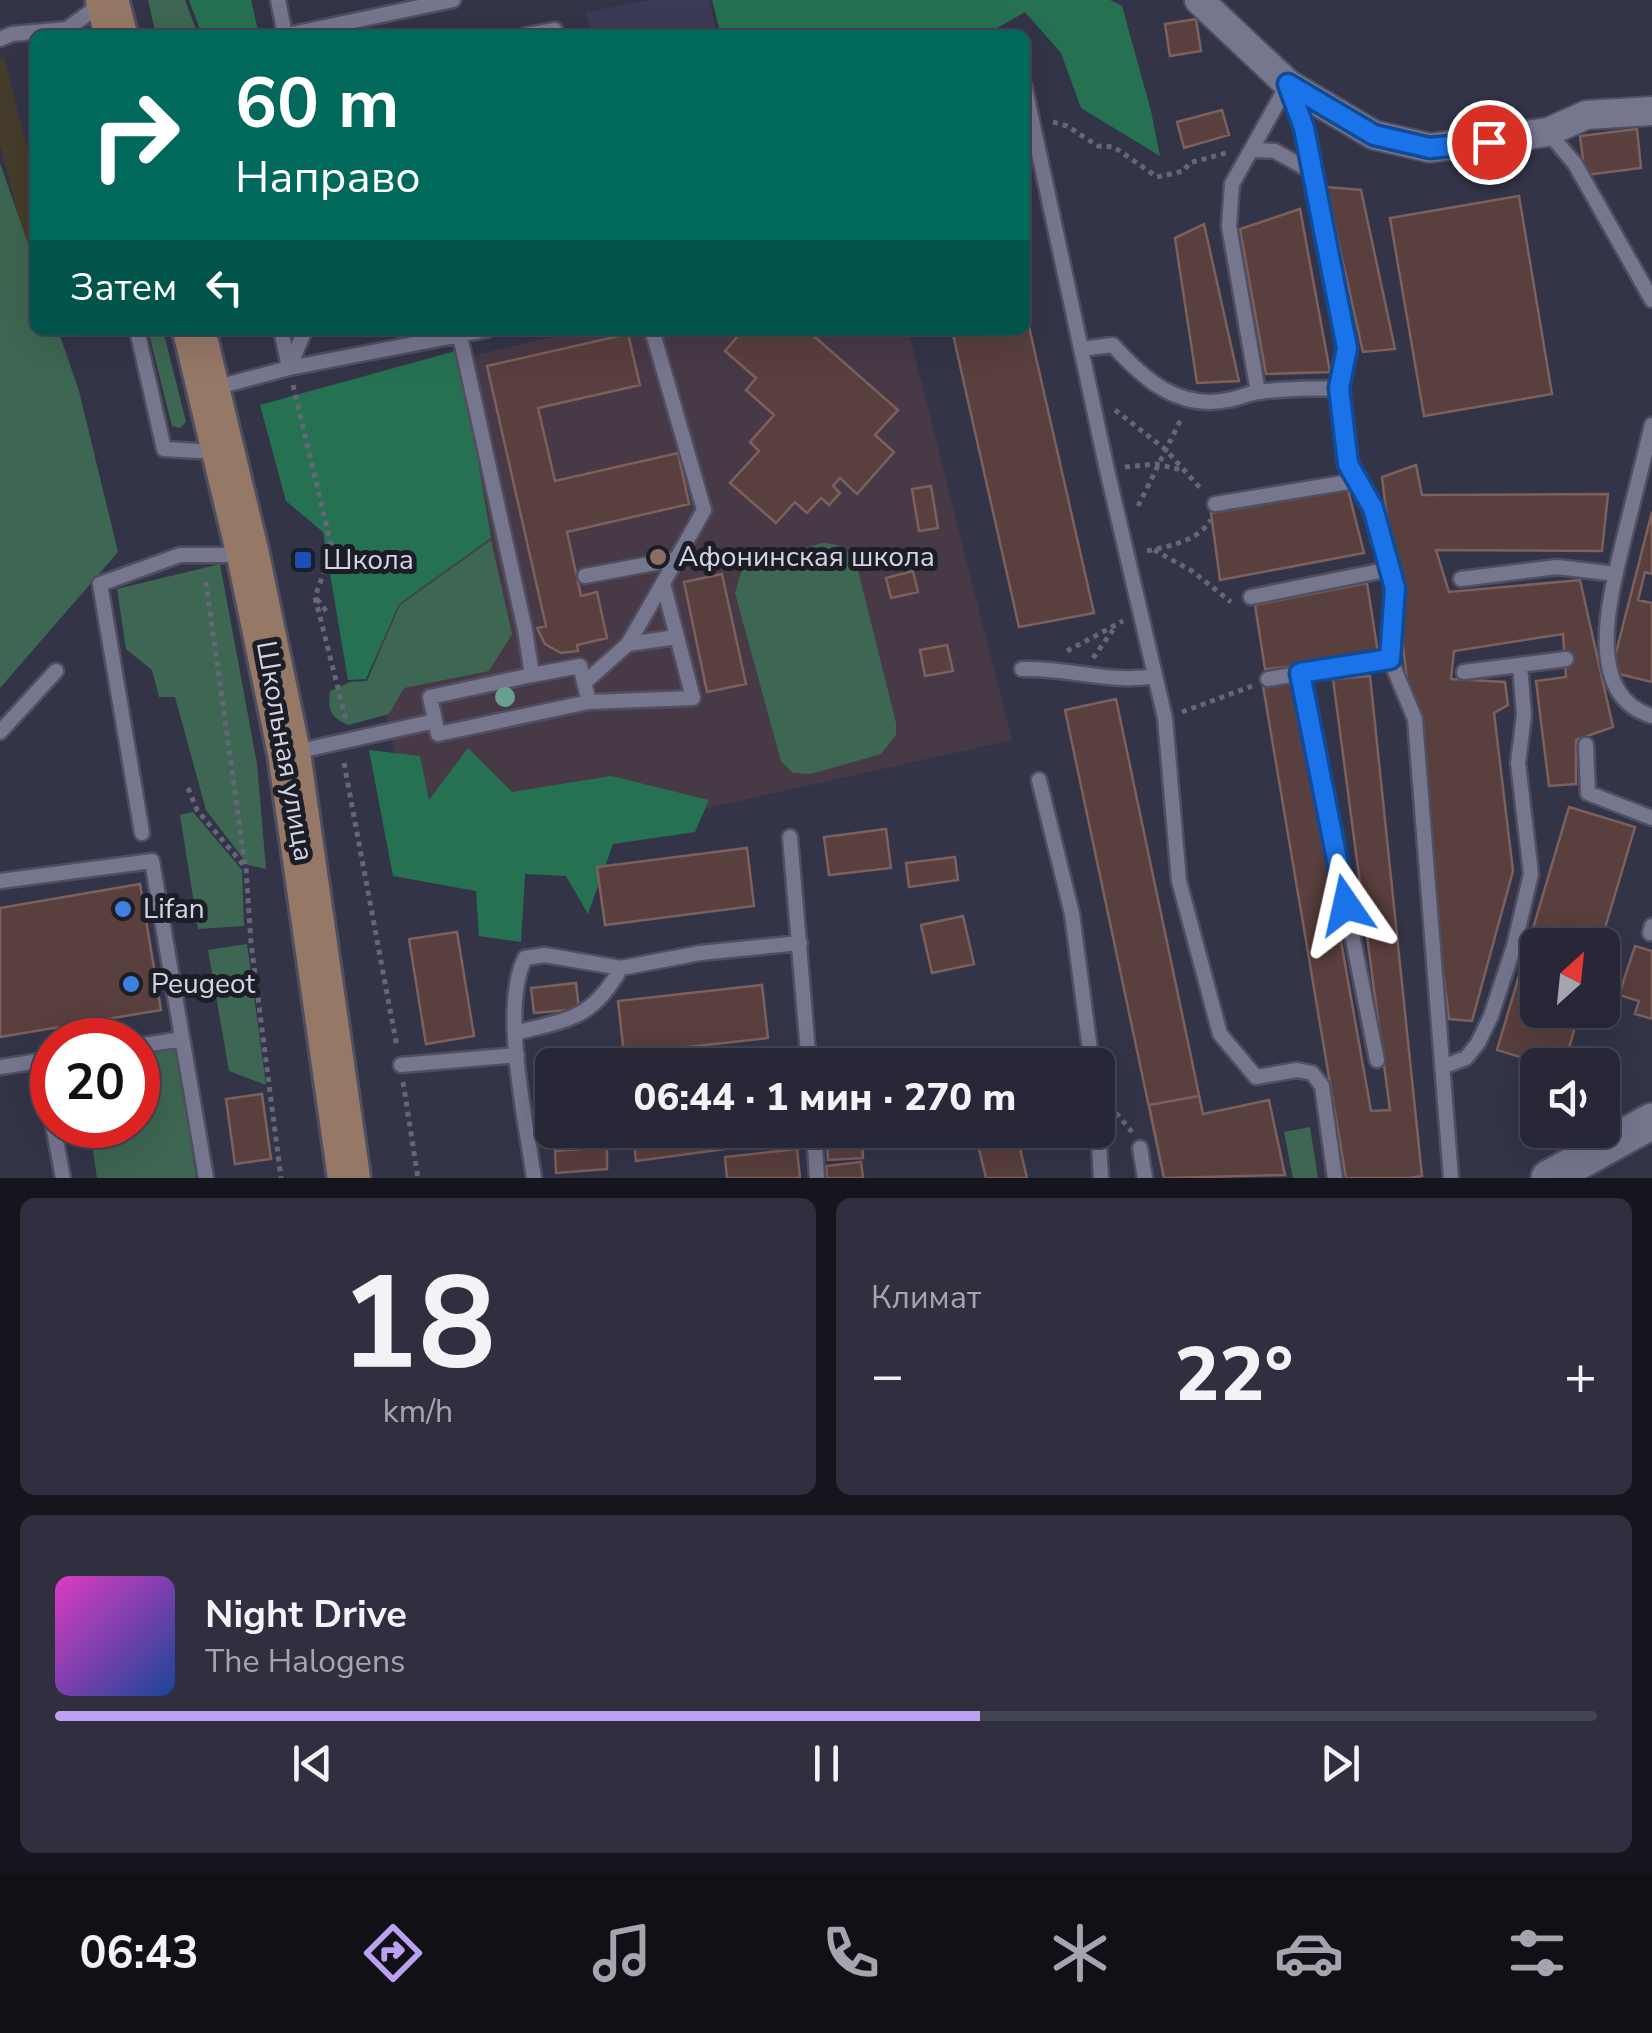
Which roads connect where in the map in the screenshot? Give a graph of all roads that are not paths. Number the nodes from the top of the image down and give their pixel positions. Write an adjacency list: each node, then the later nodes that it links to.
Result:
1 (106, 0): 5 (lane); 6 (main road)
2 (278, 0): 7 (lane)
3 (453, 0): 8 (lane)
4 (1199, 0): 11 (street)
5 (70, 30)
6 (115, 30)
7 (285, 30)
8 (310, 30)
9 (30, 33): 10 (lane)
10 (0, 39)
11 (1288, 84): 14 (street); 15 (lane); 16 (lane)
12 (1030, 112): 25 (lane)
13 (1652, 112): 14 (street)
14 (1548, 132): 17 (lane)
15 (1254, 150): 16 (lane); 29 (lane)
16 (1314, 172): 27 (lane)
17 (1652, 300)
18 (137, 335): 31 (lane)
19 (195, 335): 28 (main road, Школьная улица)
20 (282, 335): 26 (lane)
21 (303, 335): 26 (lane)
22 (464, 335): 24 (lane)
23 (653, 335): 35 (lane)
24 (460, 336): 26 (lane); 51 (lane)
25 (1081, 350): 29 (lane); 52 (lane)
26 (289, 368): 28 (lane)
27 (1339, 388): 29 (lane); 32 (lane)
28 (209, 390): 31 (main road, Школьная улица)
29 (1258, 392)
30 (1652, 425): 37 (lane)
31 (224, 453): 34 (main road, Школьная улица)
32 (1355, 481): 33 (lane); 36 (lane)
33 (1215, 504)
34 (248, 555): 60 (main road, Школьная улица); 63 (lane)
35 (676, 559): 38 (lane); 40 (lane)
36 (1390, 569): 41 (lane); 44 (lane)
37 (1616, 574): 39 (lane); 56 (lane)
38 (585, 576)
39 (1461, 579)
40 (664, 583): 42 (lane); 43 (lane)
41 (1250, 597)
42 (677, 637): 43 (lane); 55 (lane)
43 (628, 644): 54 (lane)
44 (1390, 659): 50 (lane); 78 (lane)
45 (1566, 659): 46 (lane)
46 (1520, 665): 49 (lane); 78 (lane)
47 (1022, 669): 52 (lane)
48 (56, 671): 58 (lane)
49 (1464, 672)
50 (1300, 673): 53 (lane); 74 (lane)
51 (532, 675): 54 (lane); 57 (lane)
52 (1156, 676): 91 (lane)
53 (1268, 679)
54 (584, 683): 55 (lane)
55 (588, 702): 57 (lane)
56 (1652, 716)
57 (435, 721): 60 (lane)
58 (0, 732)
59 (1586, 745): 62 (lane)
60 (289, 753): 86 (main road, Школьная улица)
61 (1039, 780): 72 (lane)
62 (1652, 818)
63 (142, 833)
64 (790, 837): 66 (lane)
65 (0, 881): 69 (lane)
66 (800, 943): 67 (lane); 71 (lane)
67 (621, 968): 68 (lane); 68 (lane)
68 (516, 1034): 73 (lane)
69 (182, 1039): 70 (lane); 85 (lane)
70 (160, 1042)
71 (808, 1048)
72 (1090, 1048)
73 (517, 1055): 76 (lane); 87 (lane)
74 (1377, 1060)
75 (30, 1063): 77 (lane)
76 (401, 1065)
77 (0, 1067)
78 (1442, 1067): 92 (lane)
79 (1652, 1122): 93 (street)
80 (58, 1148): 84 (lane)
81 (815, 1148): 88 (lane)
82 (1099, 1148): 89 (lane)
83 (1140, 1148): 90 (lane)
84 (63, 1178)
85 (206, 1178)
86 (349, 1178)
87 (534, 1178)
88 (817, 1178)
89 (1101, 1178)
90 (1145, 1178)
91 (1335, 1178)
92 (1451, 1178)
93 (1549, 1178)

